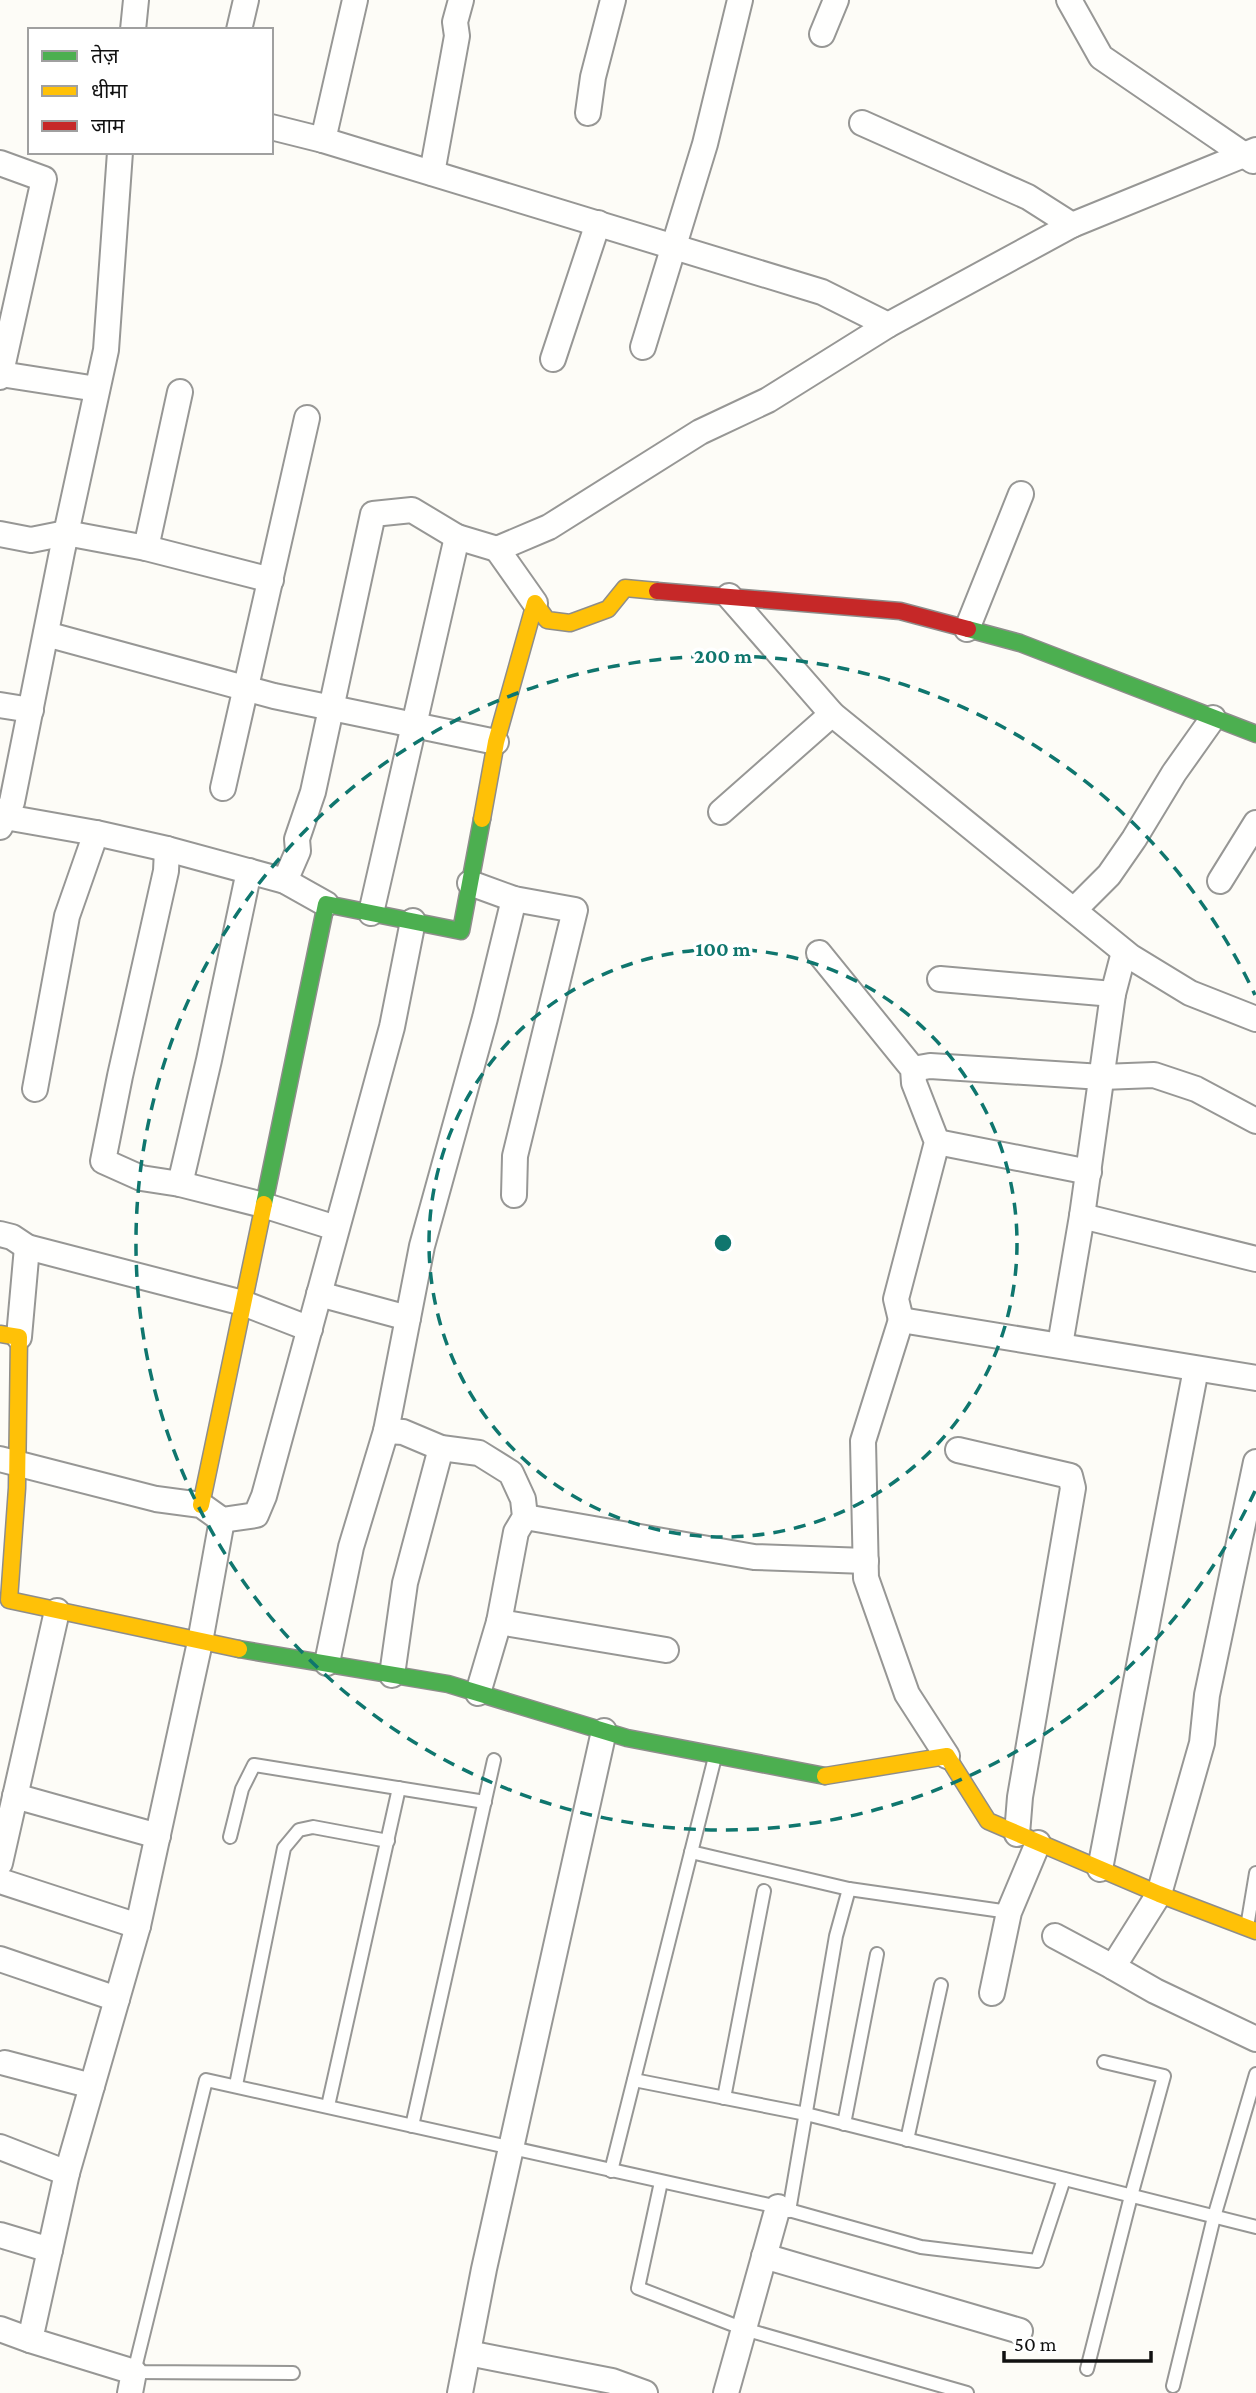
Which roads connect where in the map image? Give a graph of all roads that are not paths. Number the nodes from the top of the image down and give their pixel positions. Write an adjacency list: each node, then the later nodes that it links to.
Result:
1 (136, 0): 9 (street)
2 (246, 0): 10 (street)
3 (355, 0): 15 (street)
4 (461, 0): 19 (street)
5 (613, 0): 12 (street)
6 (740, 0): 22 (street)
7 (836, 0): 11 (street)
8 (1069, 0): 17 (street)
9 (133, 28)
10 (239, 28)
11 (822, 33)
12 (588, 113)
13 (862, 123): 21 (street)
14 (273, 128): 15 (street)
15 (323, 140): 19 (street)
16 (120, 154): 27 (street)
17 (1252, 156): 21 (street)
18 (0, 163): 26 (street)
19 (432, 173): 20 (street)
20 (598, 223): 22 (street); 25 (street)
21 (1072, 225): 23 (street)
22 (674, 246): 23 (street); 24 (street)
23 (888, 325): 35 (street)
24 (643, 346)
25 (552, 359)
26 (0, 376): 27 (street)
27 (97, 389): 31 (street)
28 (180, 391): 34 (street)
29 (307, 418): 36 (street)
30 (1021, 494): 39 (street)
31 (66, 533): 32 (street); 34 (street); 40 (street)
32 (0, 534)
33 (457, 537): 35 (street); 43 (street); 47 (street)
34 (146, 548): 36 (street)
35 (497, 549): 38 (street)
36 (271, 580): 41 (street)
37 (729, 596): 38 (street); 39 (street); 45 (street)
38 (535, 603): 49 (street)
39 (967, 629): 46 (street)
40 (46, 634): 41 (street); 44 (street)
41 (245, 688): 43 (street); 50 (street)
42 (0, 705): 44 (street)
43 (331, 708): 47 (street); 57 (street)
44 (31, 710): 52 (street)
45 (832, 714): 51 (street); 62 (street)
46 (1213, 718): 48 (street); 62 (street)
47 (414, 725): 49 (street); 63 (street)
48 (1256, 734)
49 (496, 742): 59 (street)
50 (223, 789)
51 (722, 812)
52 (2, 820): 54 (street)
53 (1256, 823): 58 (street)
54 (96, 833): 55 (street); 72 (street)
55 (167, 849): 56 (street); 76 (street)
56 (249, 871): 57 (street); 76 (street)
57 (285, 881): 61 (street)
58 (1220, 881)
59 (470, 883): 60 (street); 64 (street)
60 (514, 899): 77 (street); 86 (street)
61 (326, 904): 63 (street); 78 (street)
62 (1074, 910): 65 (street)
63 (371, 913): 64 (street)
64 (413, 921): 80 (street)
65 (1124, 951): 68 (street); 69 (street)
66 (819, 953): 70 (street)
67 (940, 979): 68 (street)
68 (1114, 994): 71 (street)
69 (1256, 1019)
70 (913, 1069): 71 (street); 74 (street)
71 (1102, 1077): 73 (street); 75 (street)
72 (34, 1089)
73 (1256, 1121)
74 (937, 1142): 75 (street); 87 (street)
75 (1088, 1172): 79 (street)
76 (180, 1184): 78 (street)
77 (514, 1195)
78 (263, 1205): 80 (street); 85 (street)
79 (1082, 1216): 83 (street); 90 (street)
80 (336, 1228): 84 (street)
81 (0, 1234): 82 (street)
82 (27, 1247): 85 (street); 89 (street)
83 (1256, 1259)
84 (318, 1294): 86 (street); 88 (street)
85 (243, 1303): 88 (street); 98 (street)
86 (408, 1318): 93 (street)
87 (901, 1320): 90 (street); 101 (street)
88 (310, 1329): 100 (street)
89 (10, 1336): 96 (street)
90 (1060, 1345): 91 (street)
91 (1196, 1368): 92 (street); 122 (street)
92 (1256, 1378)
93 (386, 1431): 94 (street); 106 (street)
94 (441, 1448): 99 (street); 107 (street)
95 (958, 1450): 118 (street)
96 (9, 1460): 98 (street); 102 (street)
97 (1256, 1462): 127 (street)
98 (201, 1506): 100 (street)
99 (525, 1517): 101 (street); 103 (street)
100 (222, 1520): 104 (street)
101 (866, 1561): 111 (street)
102 (57, 1611): 104 (street); 114 (street)
103 (499, 1622): 105 (street); 108 (street)
104 (200, 1642): 106 (street); 116 (street)
105 (666, 1650)
106 (327, 1663): 107 (street)
107 (392, 1675): 108 (street)
108 (478, 1693): 109 (street)
109 (604, 1731): 110 (street); 152 (street)
110 (715, 1755): 111 (street); 120 (lane)
111 (947, 1756): 118 (street)
112 (494, 1760): 115 (lane)
113 (399, 1788): 115 (lane); 117 (lane); 119 (lane)
114 (15, 1796): 116 (street); 121 (street)
115 (485, 1802): 149 (lane)
116 (158, 1836): 129 (street)
117 (230, 1837)
118 (1028, 1838): 122 (street); 128 (street)
119 (388, 1841): 143 (lane); 146 (lane)
120 (691, 1852): 125 (lane); 142 (lane)
121 (0, 1863)
122 (1100, 1869): 127 (street)
123 (1256, 1873): 130 (lane)
124 (0, 1881): 129 (street)
125 (849, 1889): 128 (lane); 147 (lane)
126 (764, 1891): 145 (lane)
127 (1159, 1894): 130 (street); 134 (street)
128 (1009, 1912): 136 (street)
129 (138, 1926): 137 (street)
130 (1252, 1929)
131 (1055, 1936): 134 (street)
132 (877, 1954): 148 (lane)
133 (0, 1959): 137 (street)
134 (1113, 1967): 138 (street)
135 (941, 1985): 150 (lane)
136 (992, 1993)
137 (117, 1999): 144 (street)
138 (1256, 2039)
139 (1104, 2062): 157 (lane)
140 (5, 2063): 144 (street)
141 (1256, 2074): 159 (lane)
142 (634, 2080): 145 (lane); 153 (lane)
143 (236, 2085): 146 (lane); 171 (lane)
144 (92, 2086): 154 (street)
145 (724, 2098): 147 (lane)
146 (328, 2106): 149 (lane)
147 (806, 2114): 148 (lane); 158 (lane)
148 (844, 2124): 150 (lane)
149 (412, 2126): 152 (lane)
150 (907, 2140): 155 (lane)
151 (0, 2147): 154 (street)
152 (511, 2149): 153 (lane); 168 (street)
153 (611, 2171): 156 (lane)
154 (67, 2173): 162 (street)
155 (1064, 2179): 157 (lane); 158 (lane)
156 (661, 2182): 158 (lane); 165 (lane)
157 (1131, 2196): 159 (lane); 169 (lane)
158 (783, 2209): 163 (street)
159 (1214, 2217): 160 (lane); 172 (lane)
160 (1256, 2227)
161 (0, 2235): 162 (street)
162 (50, 2250): 167 (street)
163 (764, 2256): 165 (street); 166 (street)
164 (0, 2329): 167 (street)
165 (744, 2329): 175 (street); 176 (lane)
166 (1020, 2331)
167 (30, 2340): 171 (street)
168 (468, 2353): 173 (street); 174 (street)
169 (1087, 2369)
170 (293, 2373): 171 (lane)
171 (132, 2382)
172 (1173, 2386)
173 (460, 2393)
174 (645, 2393)
175 (726, 2393)
176 (967, 2393)

